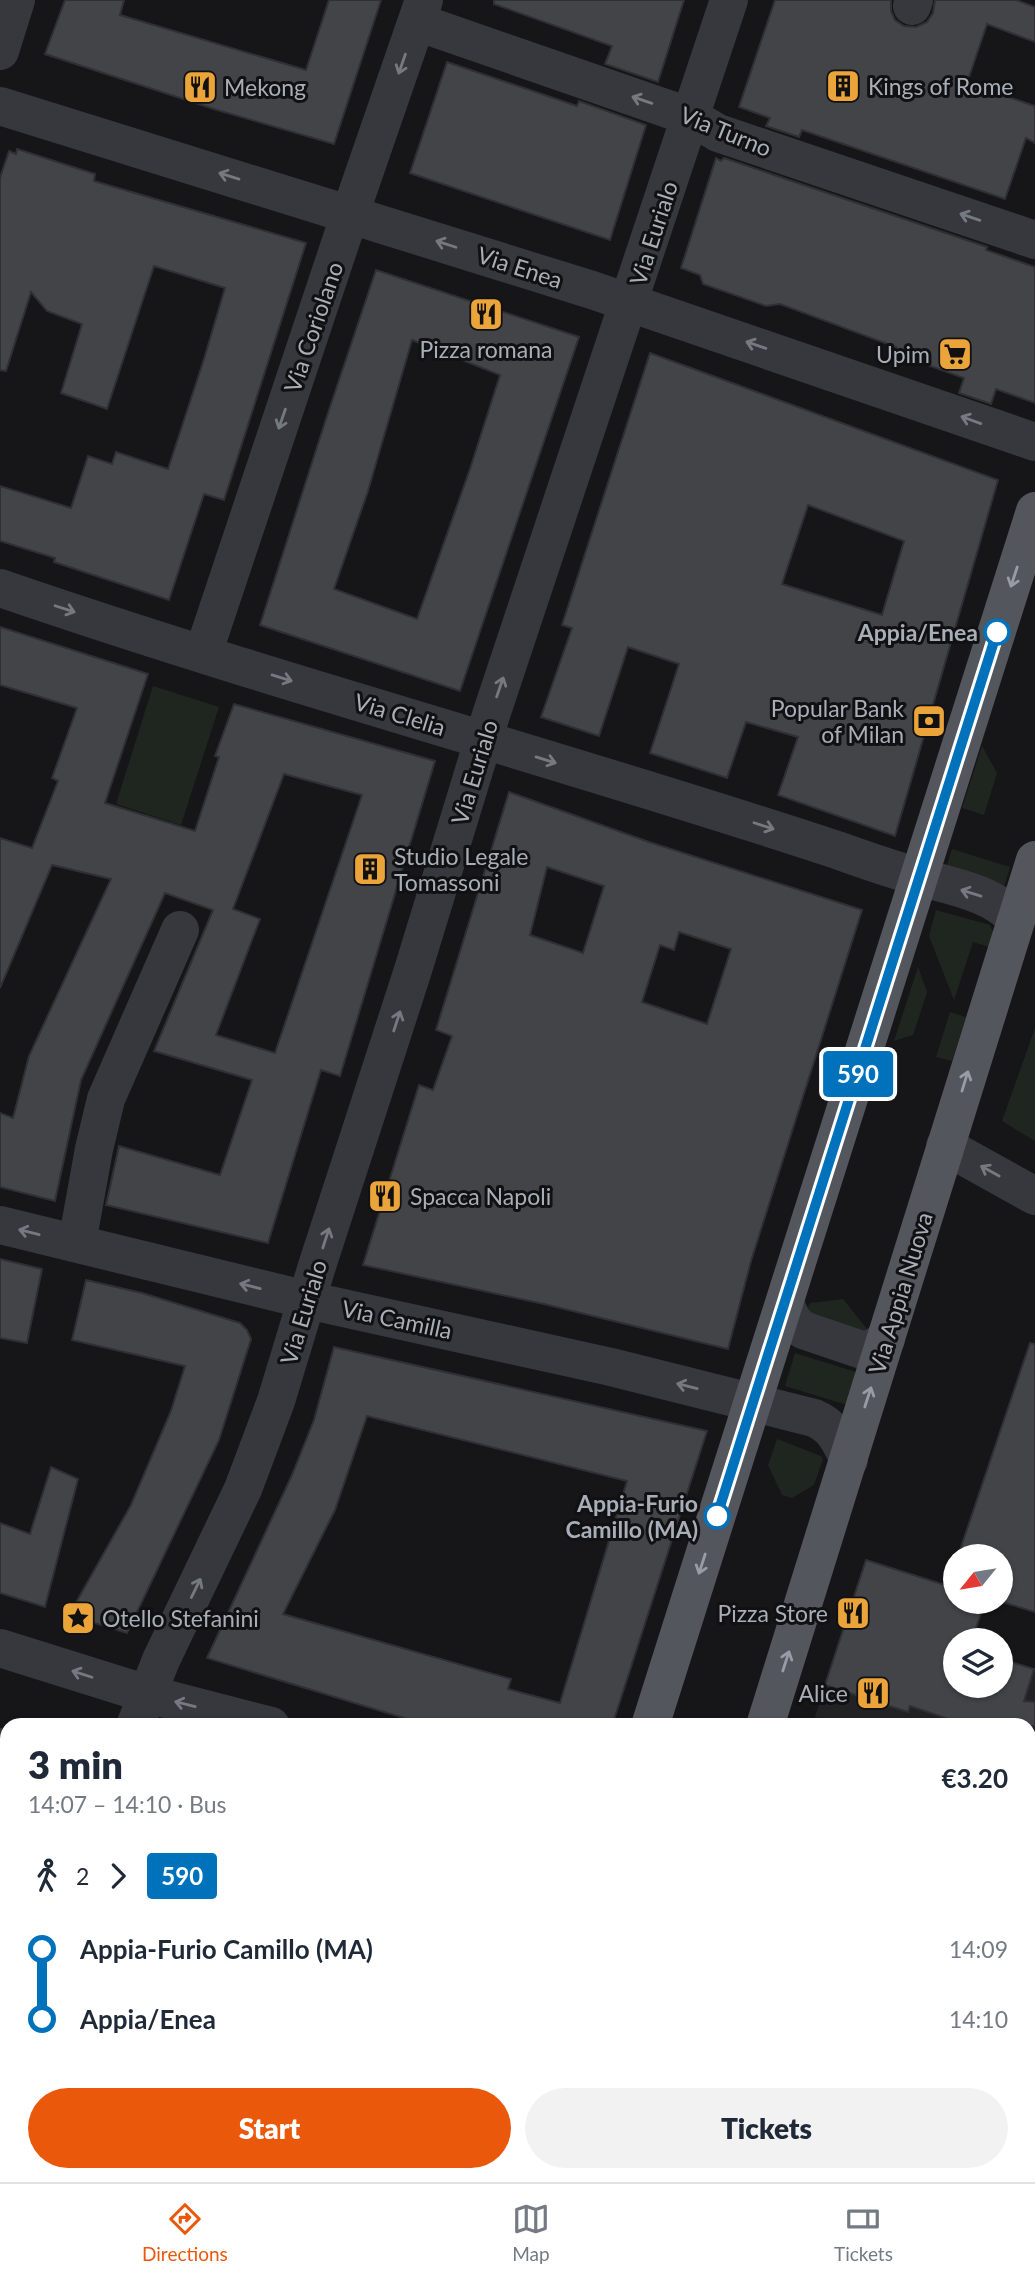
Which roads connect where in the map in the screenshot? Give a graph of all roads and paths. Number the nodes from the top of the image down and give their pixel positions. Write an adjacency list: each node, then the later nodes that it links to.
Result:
1 (16, 0): 4 (street)
2 (729, 0): 6 (street, Via Eurialo)
3 (421, 11): 6 (street, Via Turno, one-way to 3); 7 (street, Via Coriolano, one-way to 7)
4 (0, 51)
5 (0, 106): 7 (street, Via Enea, one-way to 5)
6 (691, 117): 8 (street, Via Turno, one-way to 6); 9 (street, Via Eurialo)
7 (350, 214): 9 (street, Via Enea, one-way to 7); 13 (street, Via Coriolano, one-way to 13)
8 (1035, 240)
9 (629, 303): 10 (street, Via Enea, one-way to 9); 14 (street, Via Eurialo, one-way to 9)
10 (1035, 442)
11 (1035, 512): 16 (main road, one-way to 16)
12 (0, 588): 13 (street, Via Clelia, one-way to 13)
13 (203, 654): 14 (street, Via Clelia, one-way to 14)
14 (484, 740): 16 (street, Via Clelia, one-way to 16); 23 (street, Via Eurialo, one-way to 14)
15 (1035, 860): 17 (main road, Via Appia Nuova)
16 (920, 878): 17 (street, Via Clelia, one-way to 16); 24 (main road)
17 (1016, 919): 19 (main road, Via Appia Nuova, one-way to 17)
18 (180, 930): 22 (street)
19 (945, 1146): 20 (street, one-way to 19); 25 (main road, Via Appia Nuova)
20 (1035, 1196)
21 (0, 1225): 22 (street, Via Camilla, one-way to 21)
22 (77, 1243): 23 (street, Via Camilla, one-way to 22)
23 (307, 1300): 26 (street, Via Camilla, one-way to 23); 29 (street, Via Eurialo, one-way to 23)
24 (785, 1304): 25 (street); 26 (main road)
25 (886, 1339): 27 (main road, Via Appia Nuova, one-way to 25)
26 (753, 1402): 27 (street, Via Camilla); 31 (main road, one-way to 31)
27 (849, 1460): 32 (main road, Via Appia Nuova, one-way to 27)
28 (0, 1648): 29 (street, one-way to 28)
29 (141, 1710): 30 (street, one-way to 29)
30 (206, 1718)
31 (653, 1718)
32 (768, 1718)

